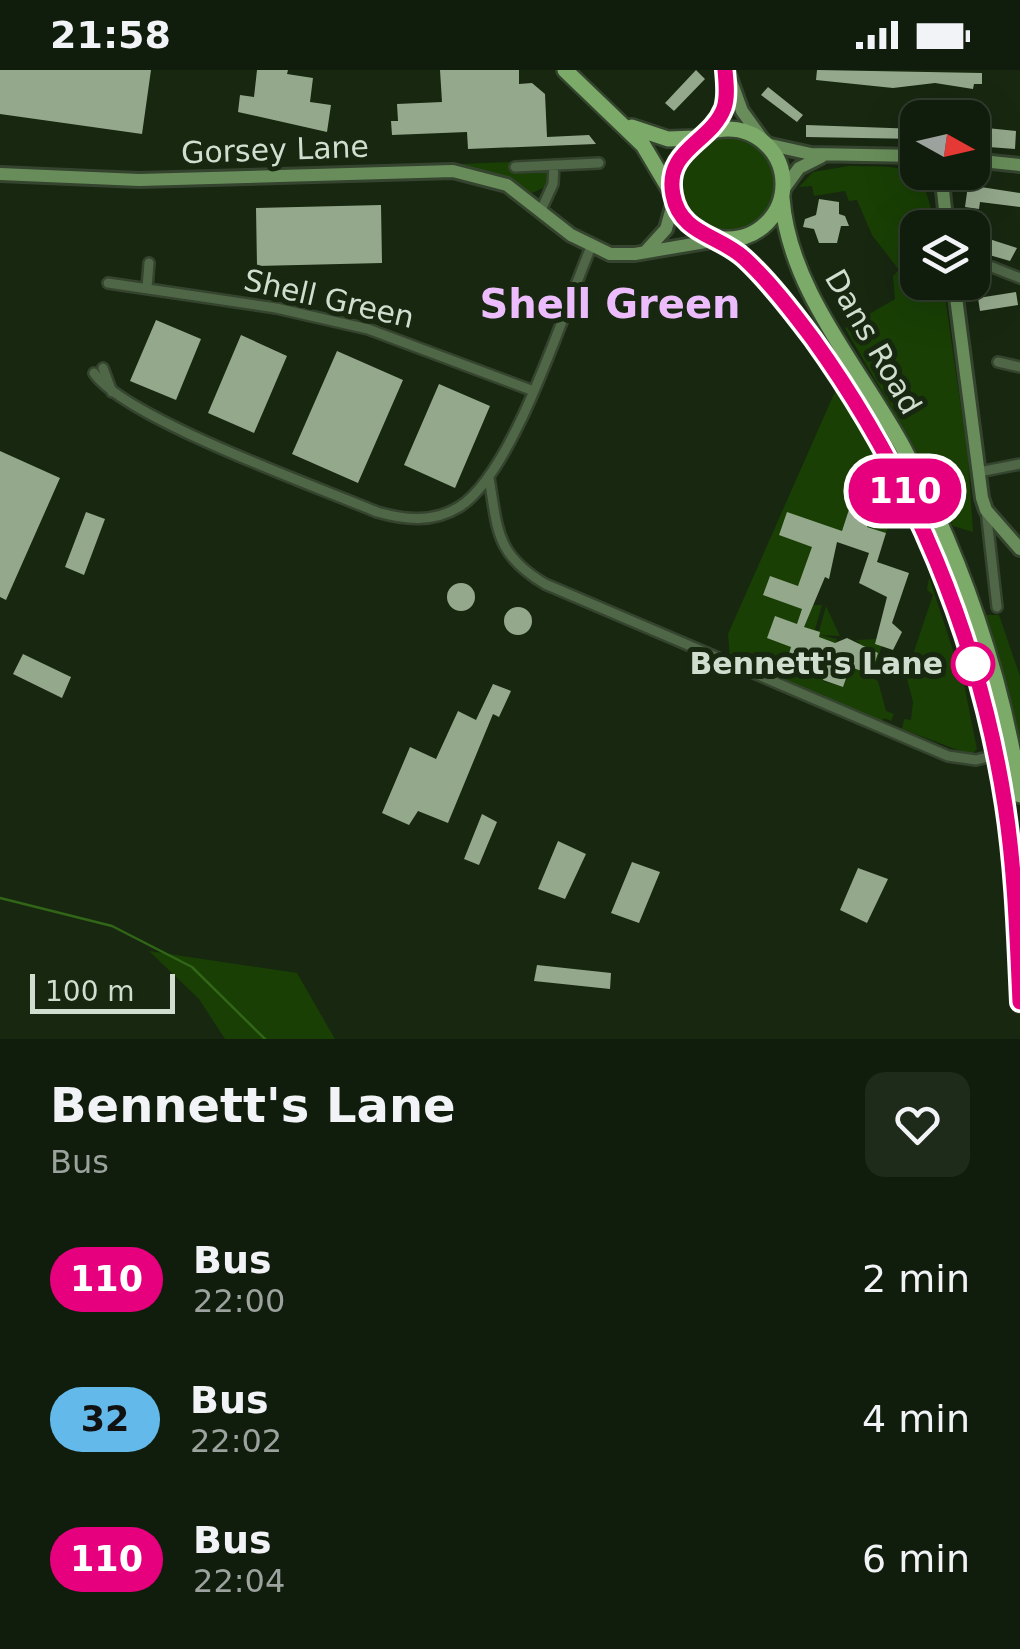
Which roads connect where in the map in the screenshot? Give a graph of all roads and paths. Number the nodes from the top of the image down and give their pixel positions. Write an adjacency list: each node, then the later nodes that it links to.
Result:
1 (566, 70): 3 (main road)
2 (726, 70): 4 (street); 5 (street)
3 (620, 120): 4 (main road); 15 (main road)
4 (701, 136): 5 (main road); 15 (main road)
5 (766, 144): 6 (street); 14 (main road)
6 (833, 155): 7 (street); 14 (street)
7 (900, 156)
8 (990, 162): 11 (street)
9 (599, 163): 10 (street)
10 (554, 165): 12 (street); 16 (street)
11 (1020, 165)
12 (514, 167)
13 (0, 174): 16 (street, Gorsey Lane)
14 (782, 194): 17 (main road); 36 (main road, Dans Road)
15 (674, 198): 17 (main road); 19 (street)
16 (542, 208): 18 (street, Gorsey Lane)
17 (718, 240): 19 (street); 36 (main road, Dans Road)
18 (591, 247): 19 (street); 29 (street)
19 (644, 252)
20 (149, 263): 24 (street)
21 (990, 267): 22 (street)
22 (1020, 278)
23 (108, 283): 24 (street, Shell Green)
24 (147, 288): 29 (street, Shell Green)
25 (956, 300): 31 (street)
26 (998, 362): 27 (street)
27 (1020, 367)
28 (98, 371): 32 (street)
29 (531, 390): 32 (street)
30 (1020, 464): 31 (street)
31 (979, 472): 33 (street)
32 (489, 478): 36 (street)
33 (986, 510): 34 (street); 35 (street)
34 (1020, 549)
35 (996, 608)
36 (1004, 752): 37 (main road, Dans Road); 38 (main road, Dans Road)
37 (1020, 794)
38 (1020, 1004)

